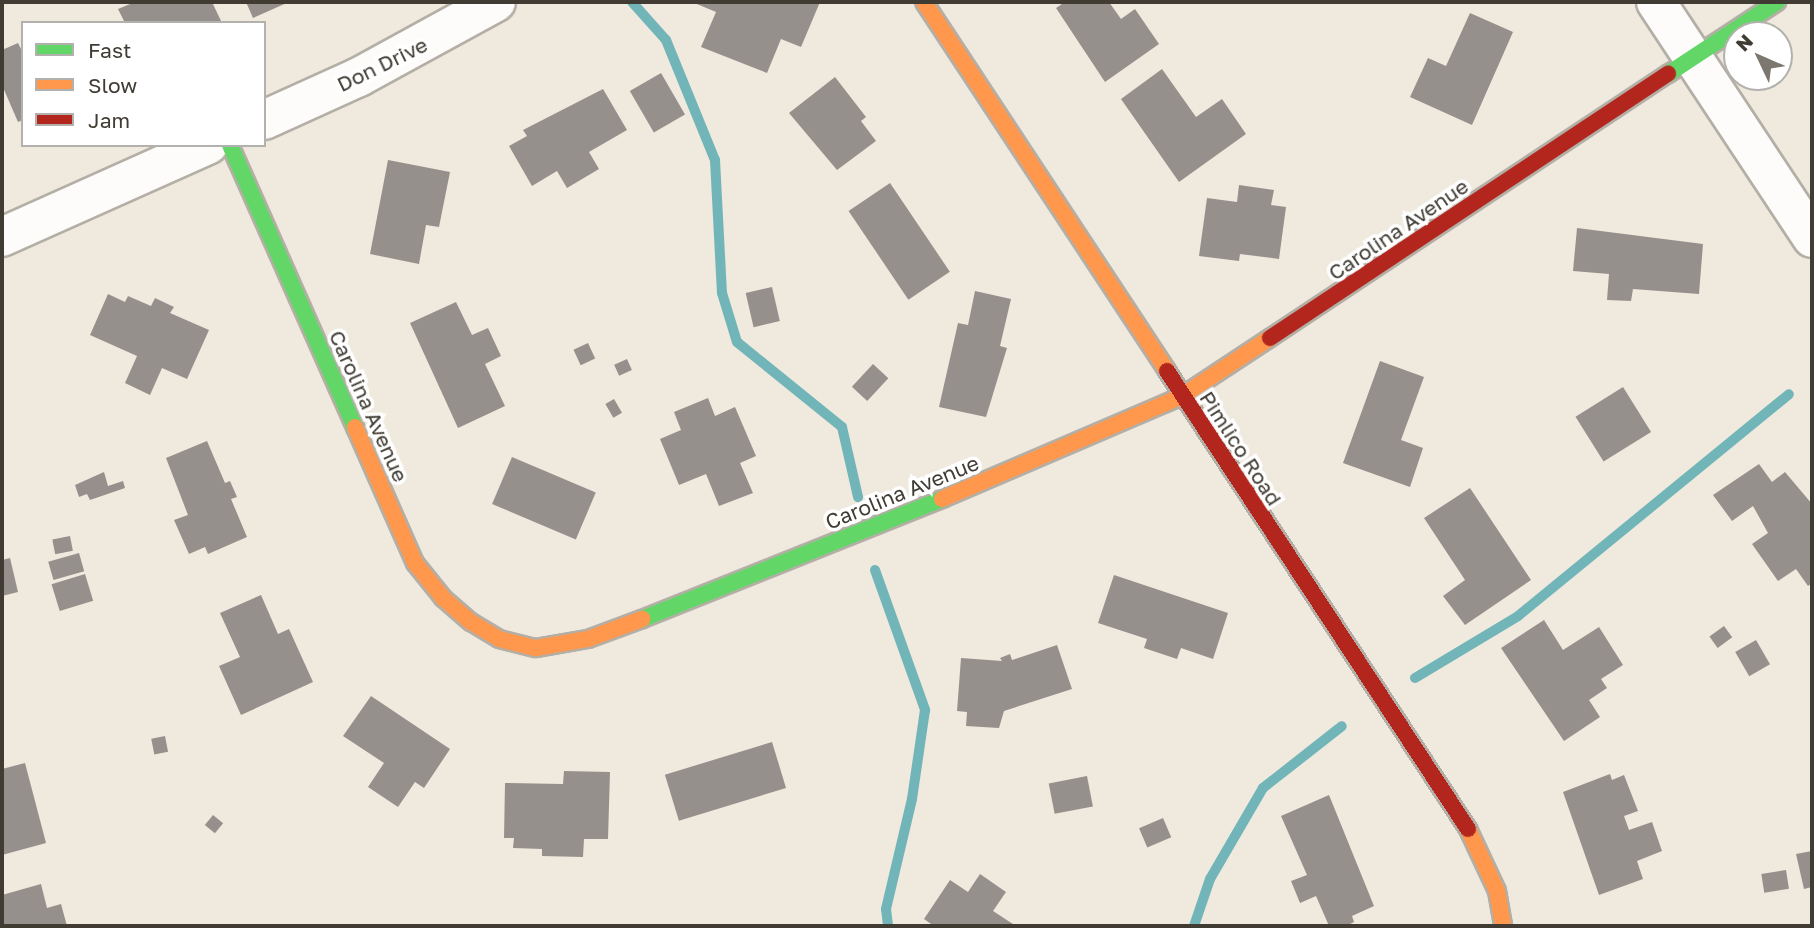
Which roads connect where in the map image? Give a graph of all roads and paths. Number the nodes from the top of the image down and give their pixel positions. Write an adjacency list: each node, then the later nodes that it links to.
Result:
1 (496, 2): 6 (street, Don Drive)
2 (924, 2): 11 (street, Pimlico Road)
3 (1656, 2): 5 (street)
4 (1777, 2): 5 (street, Carolina Avenue)
5 (1692, 56): 10 (street); 11 (street, Carolina Avenue)
6 (266, 119)
7 (204, 147): 9 (street)
8 (231, 147): 11 (street, Carolina Avenue)
9 (2, 237)
10 (1812, 238)
11 (1182, 396): 12 (street, Pimlico Road)
12 (1503, 926)

